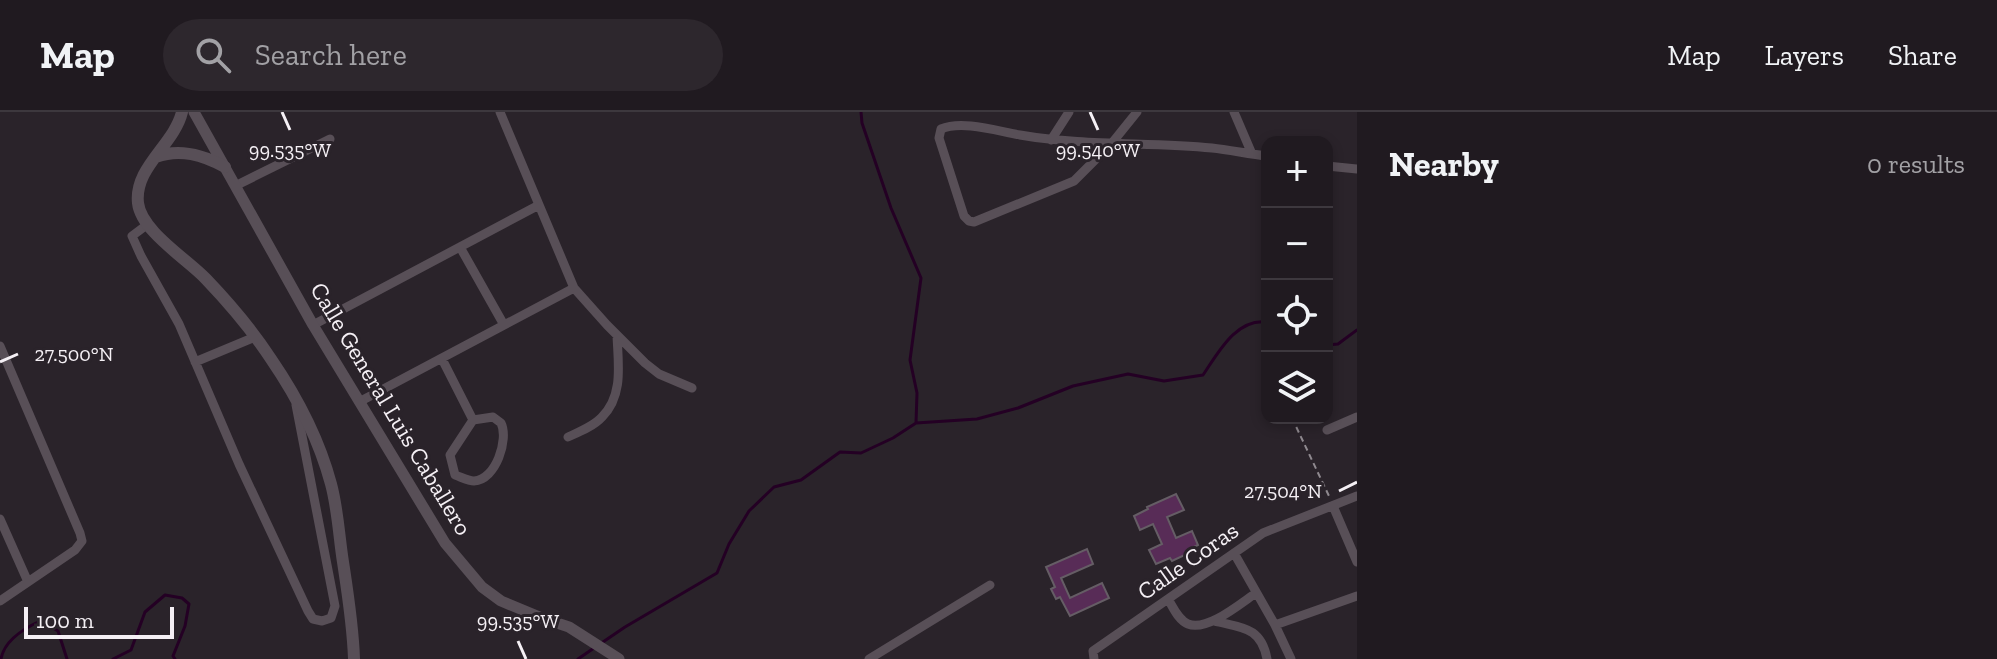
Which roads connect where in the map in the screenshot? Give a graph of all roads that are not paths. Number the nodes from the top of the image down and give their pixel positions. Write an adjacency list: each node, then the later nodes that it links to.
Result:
1 (182, 112): 12 (main road)
2 (195, 112): 13 (street, Calle General Luis Caballero)
3 (500, 112): 17 (street)
4 (1069, 112): 8 (street)
5 (1137, 112): 9 (street)
6 (1234, 112): 10 (street)
7 (330, 139): 16 (street)
8 (1051, 140): 9 (street); 9 (street)
9 (1112, 143): 10 (street)
10 (1252, 154): 11 (street)
11 (1261, 155)
12 (156, 157): 13 (main road); 18 (main road)
13 (225, 167): 16 (street, Calle General Luis Caballero)
14 (1333, 167): 15 (street)
15 (1357, 169)
16 (235, 186): 21 (street, Calle General Luis Caballero)
17 (539, 205): 19 (street); 20 (street)
18 (148, 224): 24 (main road); 27 (street)
19 (460, 247): 21 (street); 22 (street)
20 (574, 288): 22 (street); 23 (street)
21 (313, 325): 30 (street, Calle General Luis Caballero)
22 (504, 325): 26 (street)
23 (617, 335): 28 (street); 34 (street)
24 (255, 337): 27 (street); 29 (main road)
25 (0, 346): 40 (street)
26 (442, 359): 30 (street); 32 (street)
27 (195, 362): 29 (street)
28 (692, 388)
29 (294, 397): 49 (main road)
30 (359, 402): 50 (street, Calle General Luis Caballero)
31 (1357, 417): 33 (street)
32 (473, 420): 32 (street)
33 (1327, 430)
34 (568, 437)
35 (1357, 496): 36 (street, Calle Coras)
36 (1333, 506): 38 (street, Calle Coras); 39 (street)
37 (0, 519): 40 (street)
38 (1234, 553): 42 (street); 44 (street, Calle Coras)
39 (1357, 562)
40 (28, 582): 45 (street)
41 (990, 585): 51 (street)
42 (1256, 593): 46 (street); 47 (street)
43 (1357, 596): 47 (street)
44 (1168, 599): 46 (street); 48 (street, Calle Coras)
45 (0, 601)
46 (1214, 621): 52 (street)
47 (1275, 625): 53 (street)
48 (1093, 655)
49 (354, 659)
50 (619, 659)
51 (869, 659)
52 (1267, 659)
53 (1291, 659)

